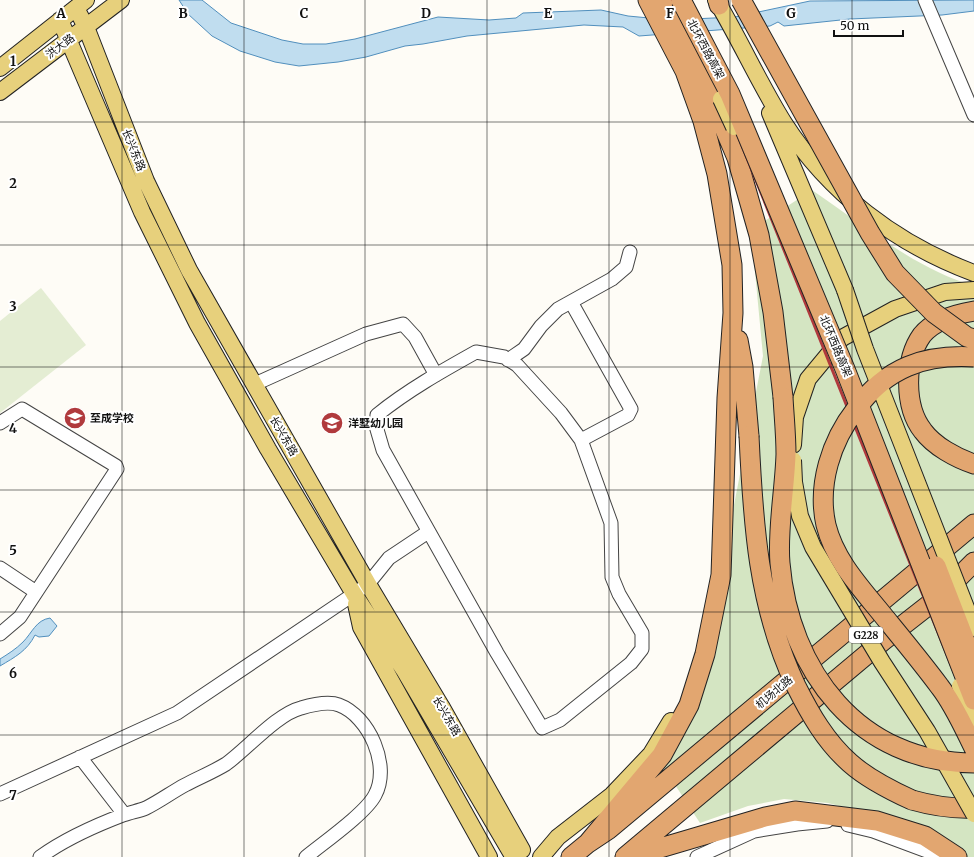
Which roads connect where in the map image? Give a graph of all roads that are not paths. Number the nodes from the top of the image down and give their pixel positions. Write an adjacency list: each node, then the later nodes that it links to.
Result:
1 (121, 0): 12 (main road, 洪大路)
2 (648, 0): 23 (highway)
3 (665, 0): 50 (highway, bridge)
4 (673, 0): 47 (main road, bridge)
5 (680, 0): 46 (highway, 北环西路高架, bridge)
6 (694, 0): 44 (highway, 北环西路高架, bridge)
7 (741, 0): 24 (highway, bridge)
8 (925, 0): 17 (street)
9 (719, 1): 14 (main road)
10 (81, 4): 11 (main road, 洪大路); 12 (main road, 长兴东路)
11 (60, 20): 13 (main road, 长兴东路); 15 (main road, 洪大路)
12 (86, 27): 13 (main road, 洪大路); 28 (main road, 长兴东路)
13 (69, 40): 16 (main road, 洪大路); 40 (main road, 长兴东路)
14 (745, 55): 19 (main road); 42 (main road, bridge)
15 (0, 68)
16 (0, 92)
17 (974, 115)
18 (630, 252): 21 (street)
19 (974, 273)
20 (974, 290): 54 (main road, G228, bridge)
21 (571, 302): 26 (street); 30 (street)
22 (974, 310): 31 (highway, bridge)
23 (733, 313): 45 (highway); 52 (highway, bridge)
24 (974, 339)
25 (974, 357): 48 (highway, bridge)
26 (508, 360): 27 (street); 30 (street)
27 (436, 375): 28 (street); 33 (street)
28 (255, 384): 38 (main road, 长兴东路)
29 (0, 423): 39 (street)
30 (581, 440): 33 (street)
31 (974, 464)
32 (974, 524): 55 (highway, 机场北路)
33 (428, 532): 38 (street)
34 (974, 562): 41 (highway)
35 (0, 568): 39 (street)
36 (974, 570): 41 (highway)
37 (974, 575): 41 (highway)
38 (368, 584): 40 (street); 40 (main road, 长兴东路)
39 (36, 592): 43 (street)
40 (354, 594): 49 (street); 58 (main road)
41 (939, 597): 61 (highway)
42 (973, 624)
43 (0, 634)
44 (974, 664)
45 (698, 675): 55 (highway); 59 (main road)
46 (974, 700)
47 (974, 724)
48 (974, 748)
49 (80, 757): 51 (street); 53 (street)
50 (974, 763)
51 (0, 794)
52 (974, 808)
53 (124, 814): 56 (street); 57 (street)
54 (974, 814)
55 (588, 843): 60 (highway, 机场北路)
56 (40, 857)
57 (306, 857)
58 (489, 857)
59 (541, 857)
60 (571, 857)
61 (625, 857)
62 (644, 857): 65 (highway)
63 (697, 857): 64 (street)
64 (943, 857)
65 (957, 857)

